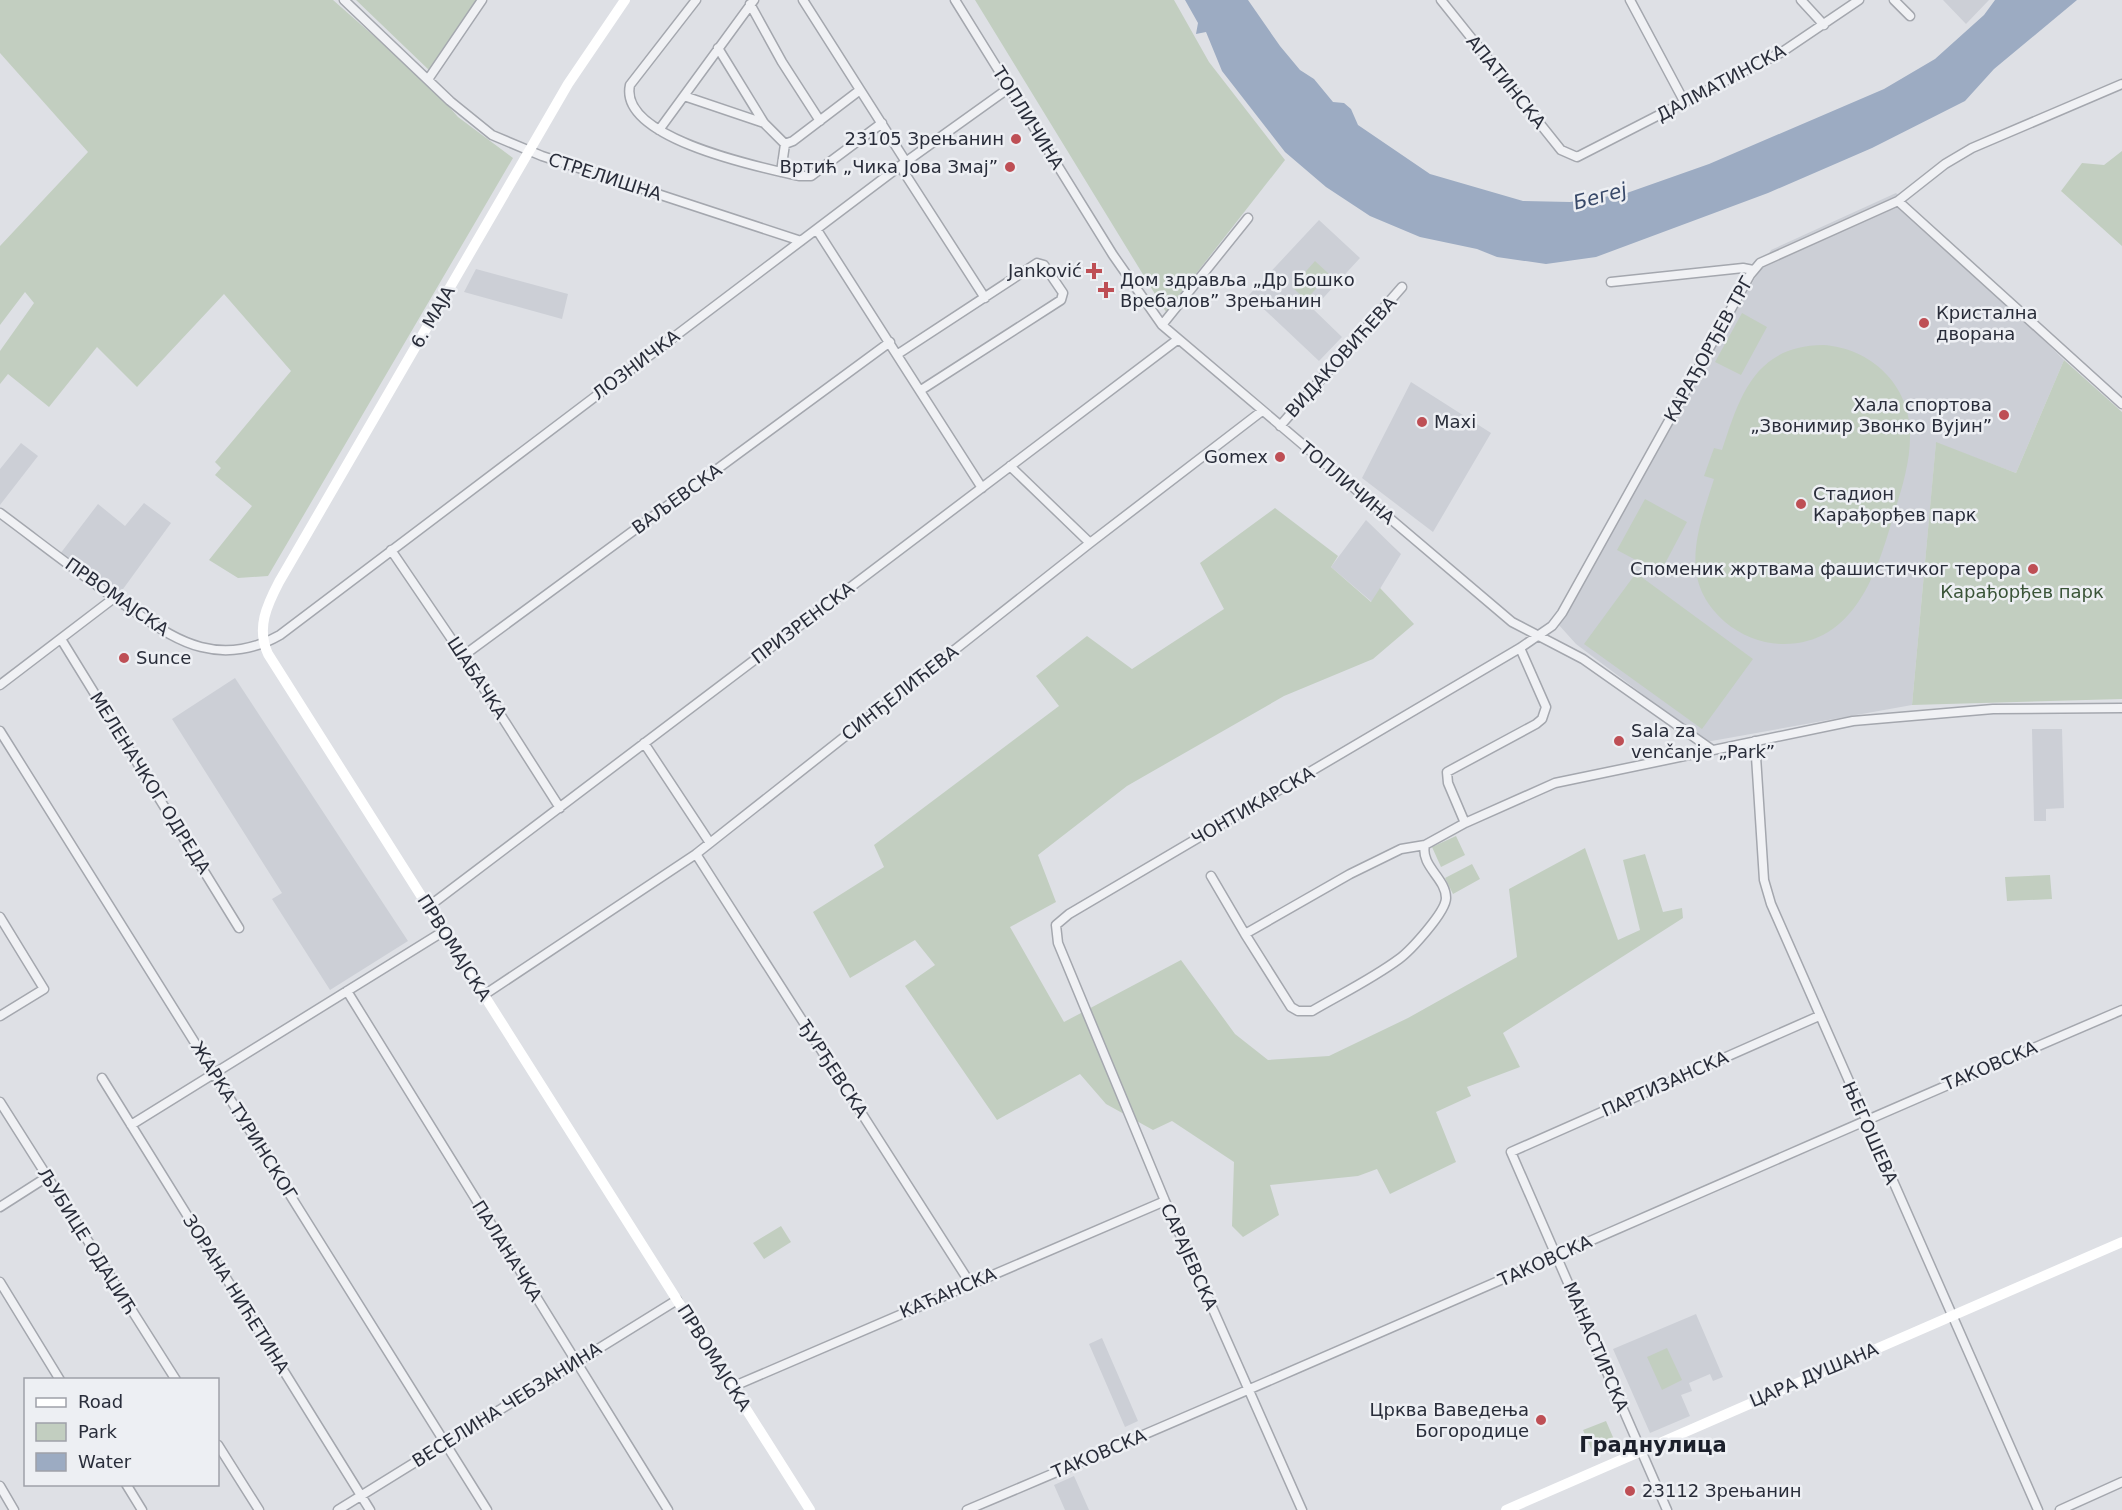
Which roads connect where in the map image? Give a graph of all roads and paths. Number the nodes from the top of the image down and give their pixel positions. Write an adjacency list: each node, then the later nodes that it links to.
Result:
1 (344, 0): 16 (street, СТРЕЛИШНА)
2 (482, 0): 16 (street)
3 (625, 0): 27 (street, 6. МАЈА)
4 (696, 0): 25 (street)
5 (803, 0): 19 (street)
6 (955, 0): 18 (street, ТОПЛИЧИНА)
7 (1441, 0): 28 (street, АПАТИНСКА)
8 (1630, 0): 21 (street)
9 (1801, 0): 14 (street)
10 (1859, 0): 14 (street, ДАЛМАТИНСКА)
11 (1894, 0): 13 (street)
12 (752, 2): 15 (street); 22 (street)
13 (1910, 16)
14 (1824, 25): 21 (street, ДАЛМАТИНСКА)
15 (718, 48): 20 (street); 23 (street)
16 (429, 78): 27 (street, СТРЕЛИШНА)
17 (2122, 84): 31 (street, КАРАЂОРЂЕВ ТРГ)
18 (1009, 88): 29 (street, ЛОЗНИЧКА); 39 (street, ТОПЛИЧИНА)
19 (860, 90): 22 (street); 24 (street)
20 (684, 96): 23 (street); 25 (street)
21 (1685, 103): 28 (street, ДАЛМАТИНСКА)
22 (820, 121): 26 (street)
23 (764, 123): 26 (street)
24 (882, 123): 29 (street); 30 (street)
25 (659, 130): 30 (street)
26 (785, 144): 30 (street)
27 (529, 152): 34 (street, СТРЕЛИШНА); 55 (street, 6. МАЈА)
28 (1577, 157)
29 (903, 164): 33 (street, ЛОЗНИЧКА); 38 (street)
30 (781, 172)
31 (1898, 201): 35 (street, КАРАЂОРЂЕВ ТРГ); 44 (street)
32 (1248, 218): 39 (street)
33 (817, 230): 34 (street, ЛОЗНИЧКА); 41 (street)
34 (801, 241): 51 (street, ЛОЗНИЧКА)
35 (1753, 270): 36 (street); 53 (street, КАРАЂОРЂЕВ ТРГ)
36 (1611, 282)
37 (1402, 287): 46 (street, ВИДАКОВИЋЕВА)
38 (985, 298): 42 (street); 43 (street)
39 (1162, 325): 40 (street, ТОПЛИЧИНА)
40 (1178, 340): 45 (street, ТОПЛИЧИНА); 47 (street, ПРИЗРЕНСКА)
41 (890, 342): 42 (street); 57 (street, ВАЉЕВСКА)
42 (898, 354): 43 (street)
43 (921, 390): 48 (street)
44 (2122, 404)
45 (1262, 411): 46 (street, ТОПЛИЧИНА); 50 (street, СИНЂЕЛИЋЕВА)
46 (1280, 426): 53 (street, ТОПЛИЧИНА)
47 (1010, 466): 48 (street, ПРИЗРЕНСКА); 50 (street)
48 (982, 488): 62 (street, ПРИЗРЕНСКА)
49 (0, 513): 52 (street, ПРВОМАЈСКА)
50 (1090, 543): 66 (street, СИНЂЕЛИЋЕВА)
51 (391, 550): 55 (street, ЛОЗНИЧКА); 57 (street, ШАБАЧКА)
52 (114, 598): 54 (street); 55 (street, ПРВОМАЈСКА)
53 (1536, 637): 56 (street, КАРАЂОРЂЕВ ТРГ); 63 (street)
54 (61, 639): 58 (street); 72 (street, МЕЛЕНАЧКОГ ОДРЕДА)
55 (265, 644): 70 (street, ПРВОМАЈСКА)
56 (1520, 648): 65 (street); 77 (street, ЧОНТИКАРСКА)
57 (463, 656): 64 (street, ШАБАЧКА)
58 (0, 685)
59 (2122, 708): 61 (street)
60 (0, 731): 81 (street, ЖАРКА ТУРИНСКОГ)
61 (1755, 741): 63 (street); 80 (street, ЊЕГОШЕВА)
62 (644, 743): 64 (street, ПРИЗРЕНСКА); 66 (street)
63 (1711, 749): 65 (street)
64 (560, 808): 70 (street, ПРИЗРЕНСКА)
65 (1465, 823): 67 (street)
66 (710, 843): 68 (street, СИНЂЕЛИЋЕВА)
67 (1425, 845): 74 (street); 74 (street)
68 (696, 854): 76 (street, СИНЂЕЛИЋЕВА); 93 (street, ЂУРЂЕВСКА)
69 (1211, 876): 74 (street)
70 (428, 907): 73 (street, ПРВОМАЈСКА)
71 (0, 917): 79 (street)
72 (239, 928)
73 (444, 931): 75 (street); 76 (street, ПРВОМАЈСКА)
74 (1245, 933)
75 (347, 991): 81 (street); 96 (street, ПАЛАНАЧКА)
76 (484, 995): 94 (street, ПРВОМАЈСКА)
77 (1082, 1001): 88 (street, САРАЈЕВСКА)
78 (2122, 1010): 84 (street, ТАКОВСКА)
79 (0, 1016)
80 (1819, 1016): 84 (street, ЊЕГОШЕВА); 86 (street, ПАРТИЗАНСКА)
81 (214, 1073): 85 (street); 101 (street, ЖАРКА ТУРИНСКОГ)
82 (102, 1078): 85 (street, ЗОРАНА НИЋЕТИНА)
83 (0, 1102): 87 (street, ЉУБИЦЕ ОДАЏИЋ)
84 (1864, 1120): 91 (street, ТАКОВСКА); 95 (street, ЊЕГОШЕВА)
85 (131, 1125): 107 (street, ЗОРАНА НИЋЕТИНА)
86 (1511, 1152): 91 (street, МАНАСТИРСКА)
87 (46, 1177): 89 (street); 98 (street, ЉУБИЦЕ ОДАЏИЋ)
88 (1165, 1201): 93 (street, КАЋАНСКА); 100 (street, САРАЈЕВСКА)
89 (0, 1207)
90 (2122, 1242): 95 (street, ЦАРА ДУШАНА)
91 (1557, 1257): 100 (street, ТАКОВСКА); 103 (street, МАНАСТИРСКА)
92 (0, 1282): 97 (street)
93 (970, 1283): 99 (street, КАЋАНСКА)
94 (677, 1300): 96 (street, ВЕСЕЛИНА ЧЕБЗАНИНА); 99 (street, ПРВОМАЈСКА)
95 (1951, 1316): 103 (street, ЦАРА ДУШАНА); 120 (street, ЊЕГОШЕВА)
96 (576, 1362): 101 (street, ВЕСЕЛИНА ЧЕБЗАНИНА); 114 (street, ПАЛАНАЧКА)
97 (59, 1378)
98 (175, 1378)
99 (732, 1387): 115 (street, ПРВОМАЈСКА)
100 (1249, 1392): 116 (street, ТАКОВСКА); 117 (street, САРАЈЕВСКА)
101 (446, 1443): 107 (street, ВЕСЕЛИНА ЧЕБЗАНИНА); 113 (street, ЖАРКА ТУРИНСКОГ)
102 (219, 1447): 110 (street)
103 (1641, 1450): 118 (street, ЦАРА ДУШАНА); 119 (street, МАНАСТИРСКА)
104 (2122, 1482): 121 (street)
105 (0, 1486): 108 (street)
106 (127, 1486): 109 (street)
107 (361, 1495): 111 (street, ВЕСЕЛИНА ЧЕБЗАНИНА); 112 (street, ЗОРАНА НИЋЕТИНА)
108 (14, 1510)
109 (142, 1510)
110 (259, 1510)
111 (338, 1510)
112 (370, 1510)
113 (488, 1510)
114 (668, 1510)
115 (810, 1510)
116 (967, 1510)
117 (1302, 1510)
118 (1506, 1510)
119 (1667, 1510)
120 (2038, 1510)
121 (2060, 1510)

